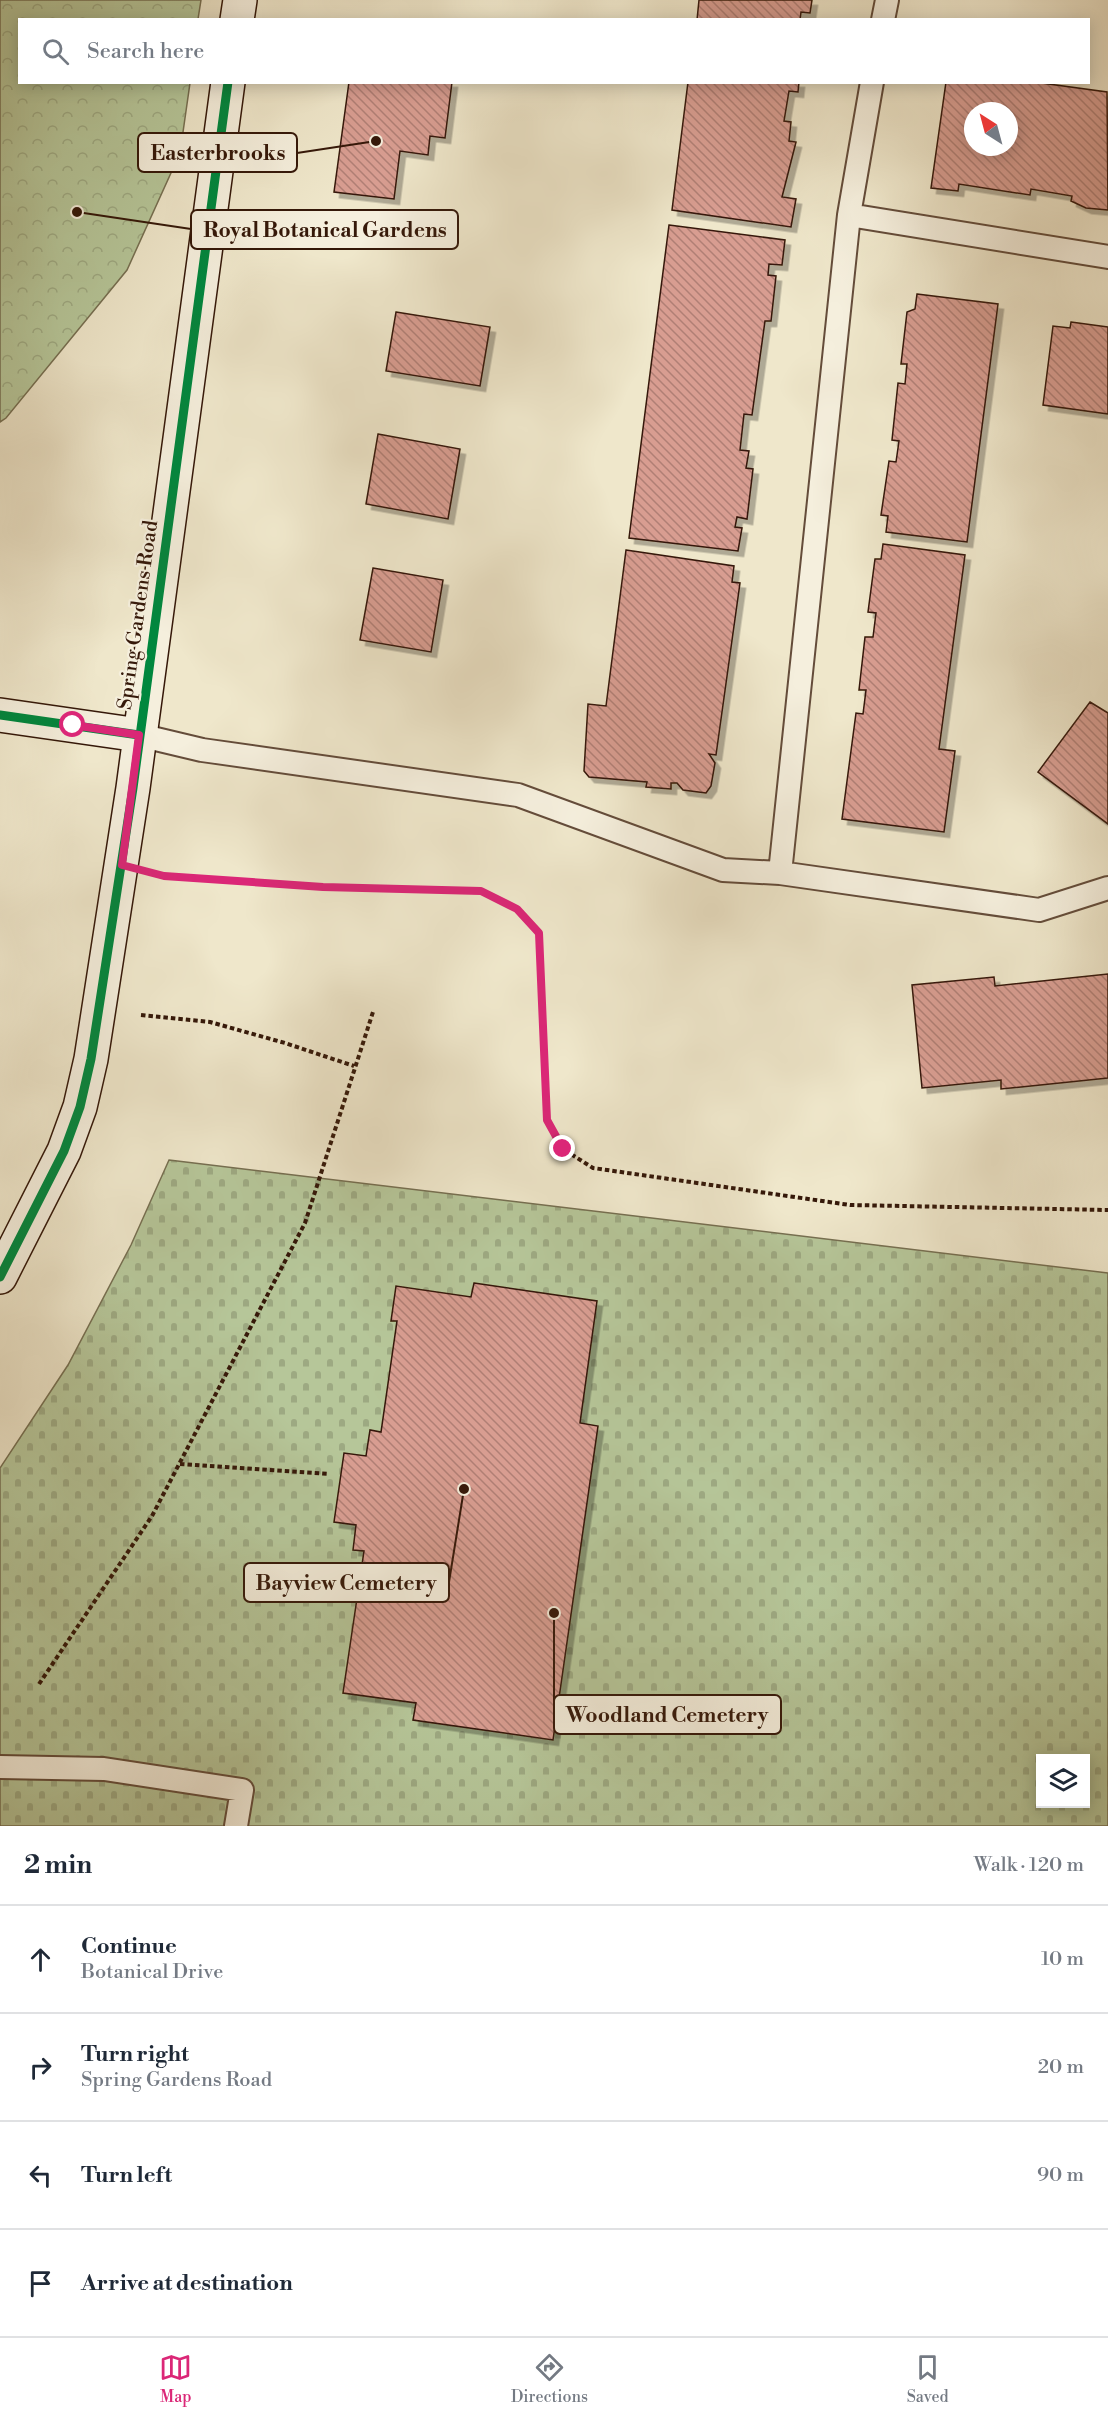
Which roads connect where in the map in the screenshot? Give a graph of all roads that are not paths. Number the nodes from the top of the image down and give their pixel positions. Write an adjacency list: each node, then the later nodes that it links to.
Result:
1 (240, 0): 3 (street)
2 (887, 0): 4 (lane)
3 (237, 18)
4 (883, 18)
5 (228, 84): 10 (street, Spring Gardens Road)
6 (872, 84): 7 (lane)
7 (849, 215): 8 (lane); 11 (lane)
8 (1108, 256)
9 (0, 715): 10 (street)
10 (139, 735): 11 (lane); 13 (street, Spring Gardens Road)
11 (780, 873): 12 (lane)
12 (1108, 888)
13 (0, 1276)
14 (0, 1767): 15 (lane)
15 (236, 1826)

